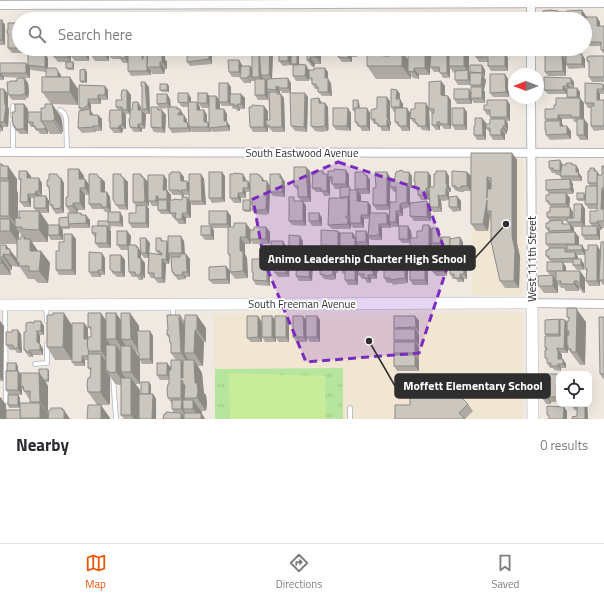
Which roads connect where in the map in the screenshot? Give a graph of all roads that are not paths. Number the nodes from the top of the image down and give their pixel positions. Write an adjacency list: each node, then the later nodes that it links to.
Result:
1 (190, 2): 2 (street); 6 (street)
2 (376, 2): 3 (street)
3 (433, 2): 4 (street)
4 (531, 2): 5 (street)
5 (604, 3)
6 (0, 5)
7 (531, 56): 8 (street)
8 (531, 68)
9 (531, 104): 16 (street, West 111th Street)
10 (13, 106): 13 (lane)
11 (60, 110): 14 (lane)
12 (0, 152): 13 (street, South Eastwood Avenue)
13 (13, 152): 14 (street, South Eastwood Avenue)
14 (67, 152): 16 (street, South Eastwood Avenue)
15 (604, 152): 16 (street, South Eastwood Avenue)
16 (532, 153): 17 (street, West 111th Street)
17 (532, 303): 19 (street, South Freeman Avenue); 20 (street, South Freeman Avenue); 31 (street, West 111th Street)
18 (46, 304): 19 (street, South Freeman Avenue); 21 (street, South Freeman Avenue); 22 (lane)
19 (173, 304): 23 (lane)
20 (604, 304)
21 (2, 305): 27 (lane)
22 (47, 326)
23 (173, 327)
24 (47, 341): 25 (lane)
25 (35, 364)
26 (113, 374): 29 (lane)
27 (6, 401)
28 (350, 408): 30 (lane)
29 (116, 418)
30 (350, 419)
31 (533, 419)

